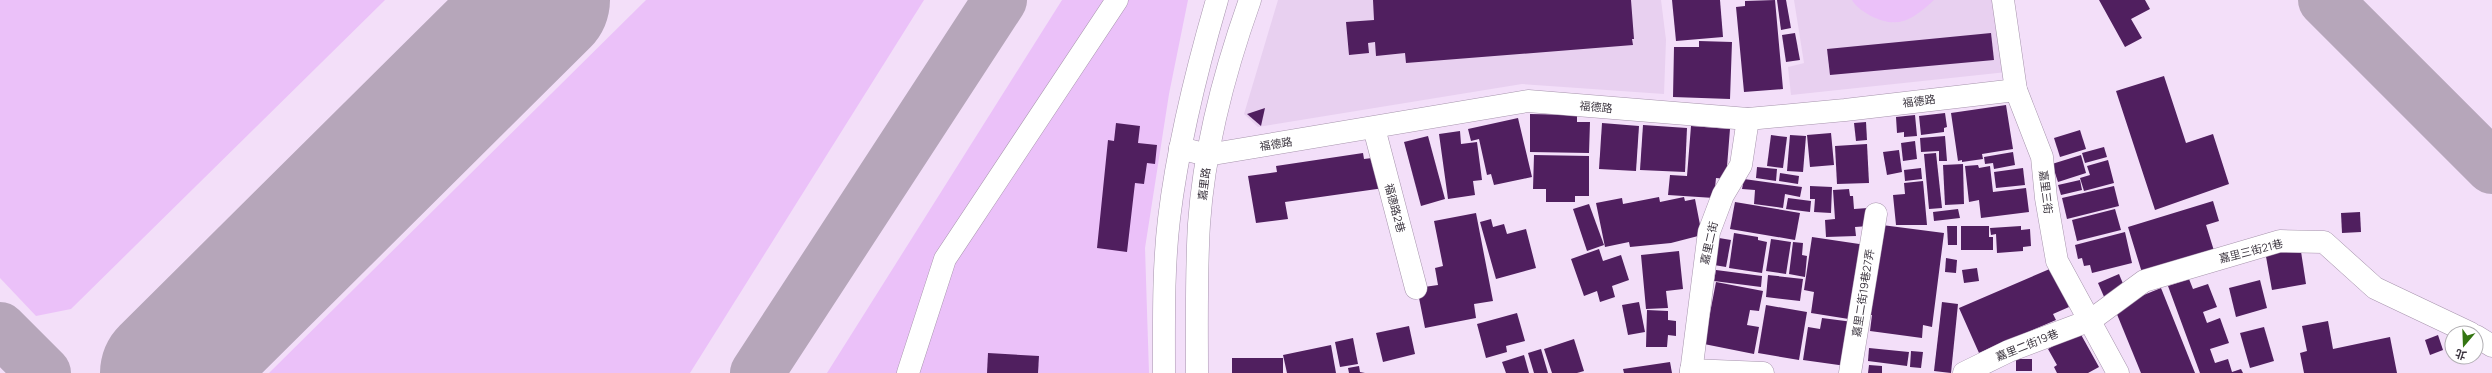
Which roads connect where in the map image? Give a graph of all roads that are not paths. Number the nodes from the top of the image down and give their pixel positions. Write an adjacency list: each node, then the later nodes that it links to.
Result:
1 (1117, 0): 15 (street)
2 (1217, 0): 8 (street)
3 (1250, 0): 9 (street, 嘉里路)
4 (2003, 0): 5 (street, 嘉里三街)
5 (2016, 90): 6 (street, 福德路); 12 (street, 嘉里三街)
6 (1748, 119): 7 (street, 福德路); 14 (street, 嘉里二街)
7 (1374, 128): 9 (street, 福德路); 11 (street, 福德路2巷)
8 (1180, 148): 9 (street, 福德路); 16 (street)
9 (1207, 156): 17 (street, 嘉里路)
10 (1876, 214): 19 (street, 嘉里二街19巷27弄)
11 (1416, 288)
12 (2091, 320): 13 (street, 嘉里三街21巷); 20 (street, 嘉里二街19巷); 21 (street, 嘉里三街)
13 (2453, 325)
14 (1691, 371): 18 (street)
15 (908, 373)
16 (1164, 373)
17 (1197, 373)
18 (1763, 373)
19 (1850, 373)
20 (1964, 373)
21 (2118, 373)

